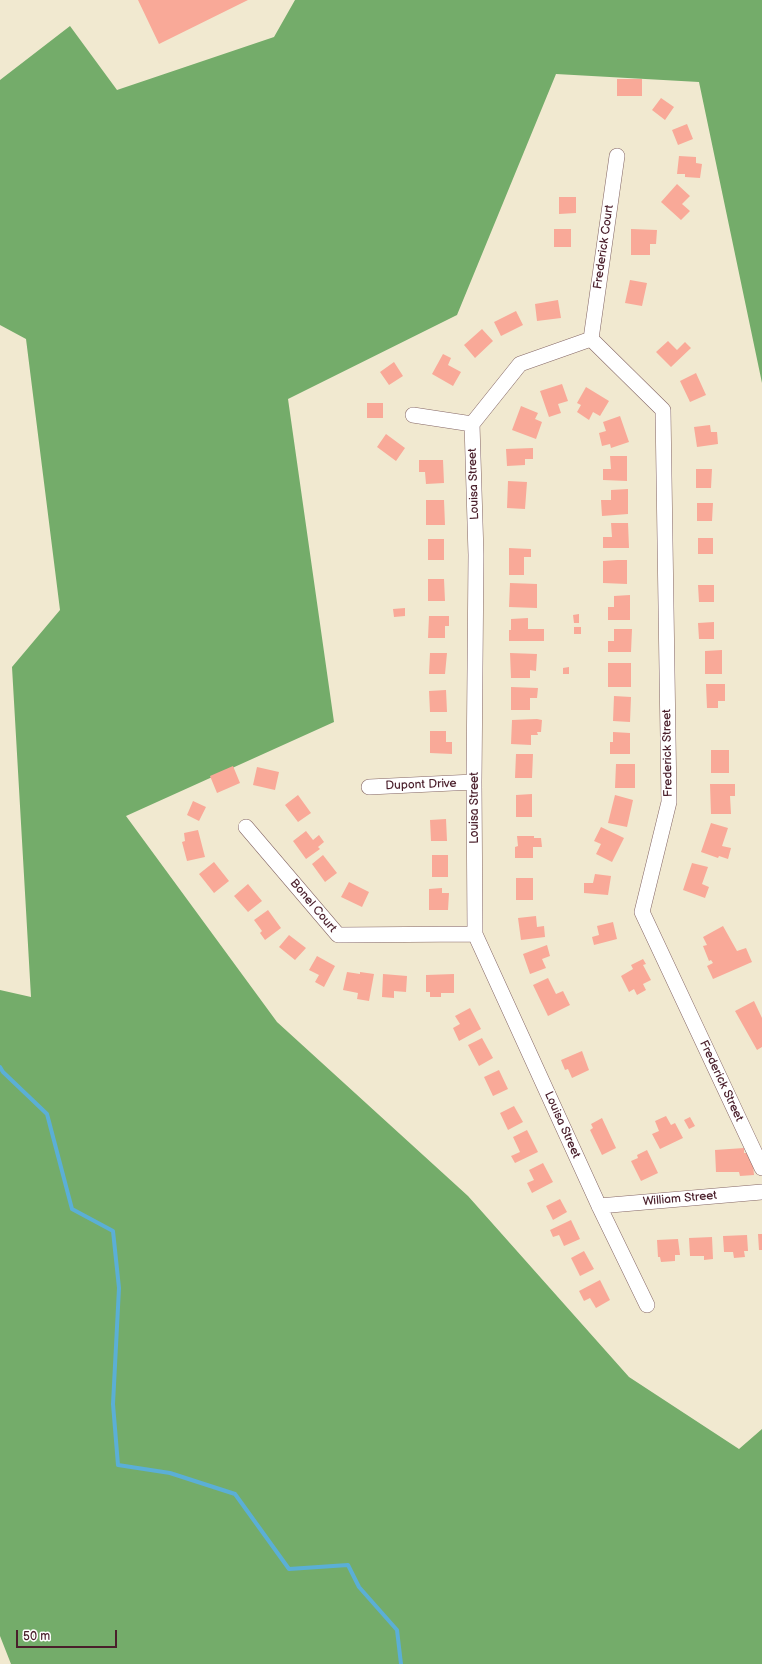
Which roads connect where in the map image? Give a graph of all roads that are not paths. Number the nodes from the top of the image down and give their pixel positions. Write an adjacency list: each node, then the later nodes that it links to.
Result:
1 (617, 156): 2 (street, Frederick Court)
2 (591, 339): 4 (street); 9 (street, Frederick Street)
3 (413, 415): 4 (street)
4 (472, 424): 5 (street, Louisa Street)
5 (474, 782): 6 (street, Dupont Drive); 8 (street, Louisa Street)
6 (369, 787)
7 (246, 827): 8 (street, Bonel Court)
8 (476, 934): 11 (street, Louisa Street)
9 (762, 1168)
10 (762, 1192): 11 (street, William Street)
11 (599, 1206): 12 (street, Louisa Street)
12 (647, 1305)

